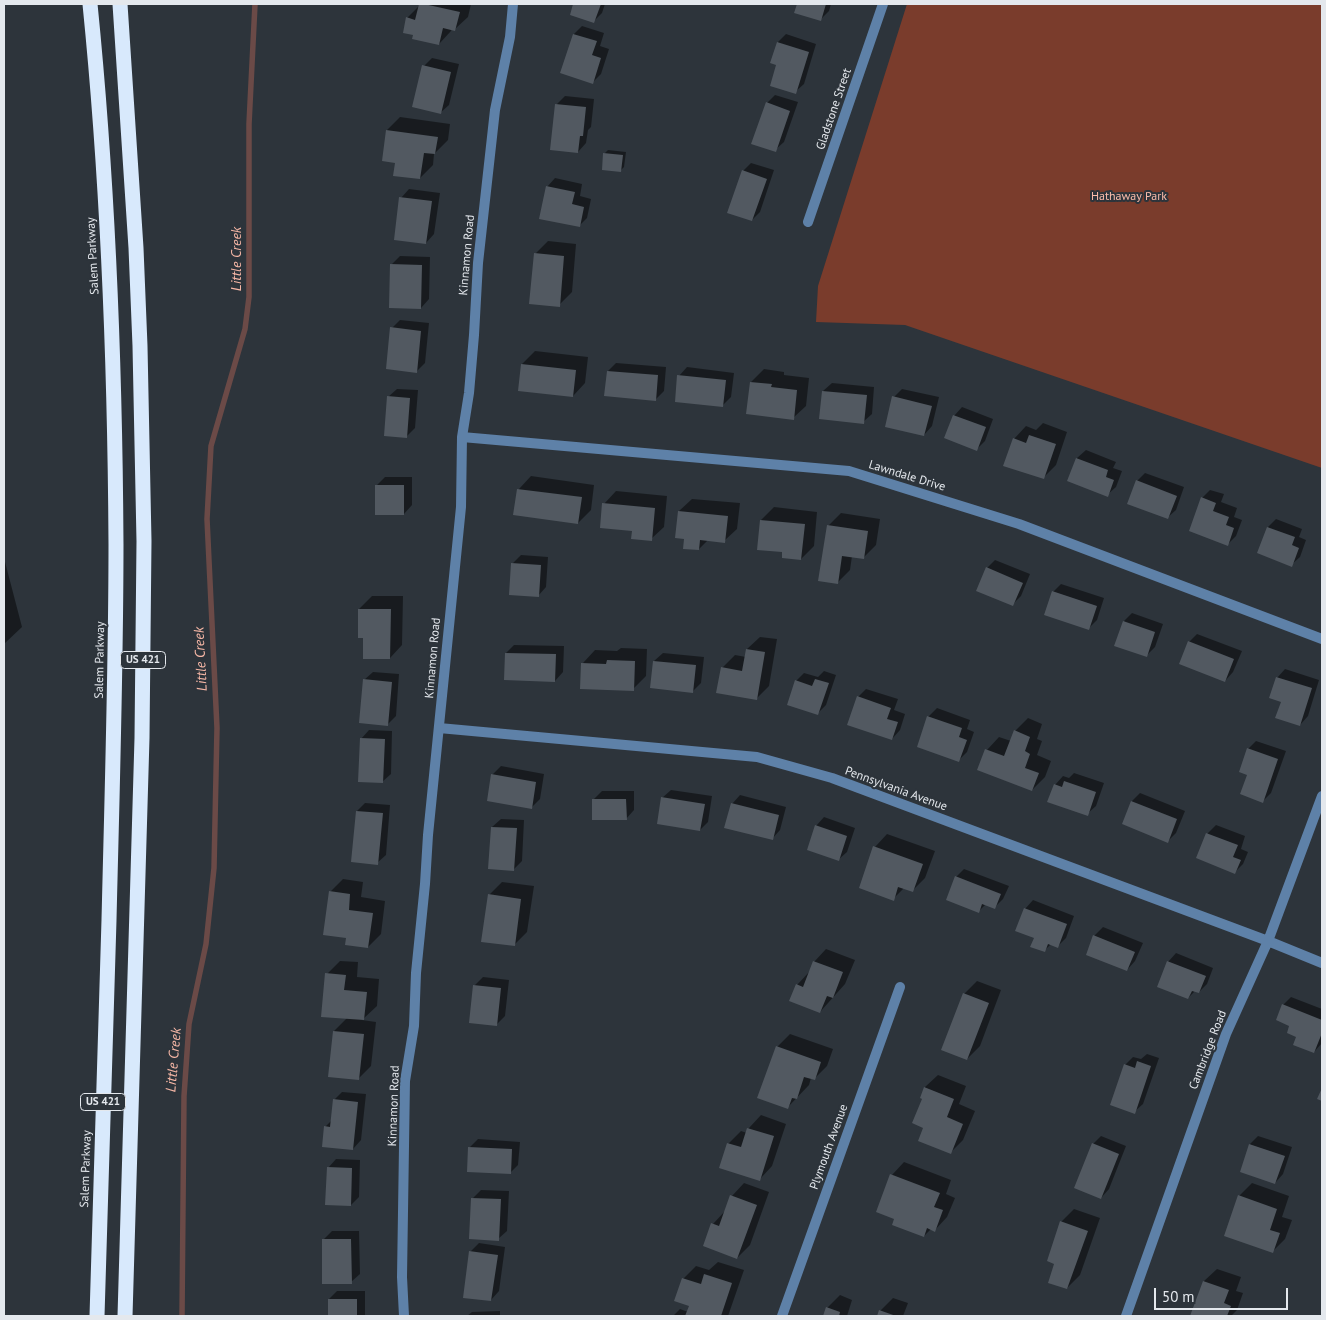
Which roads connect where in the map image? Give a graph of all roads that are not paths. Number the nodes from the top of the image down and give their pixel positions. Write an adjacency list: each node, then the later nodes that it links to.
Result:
1 (90, 4): 13 (highway, Salem Parkway / US 421)
2 (120, 4): 14 (highway, US 421)
3 (513, 4): 6 (street, Kinnamon Road)
4 (883, 4): 5 (street, Gladstone Street)
5 (808, 222)
6 (462, 437): 7 (street, Lawndale Drive); 8 (street, Kinnamon Road)
7 (1322, 639)
8 (439, 728): 10 (street, Pennsylvania Avenue); 15 (street, Kinnamon Road)
9 (1322, 796): 10 (street, Cambridge Road)
10 (1268, 941): 11 (street, Pennsylvania Avenue); 17 (street, Cambridge Road)
11 (1322, 963)
12 (900, 987): 16 (street, Plymouth Avenue)
13 (97, 1316)
14 (125, 1316)
15 (404, 1316)
16 (782, 1316)
17 (1126, 1316)

